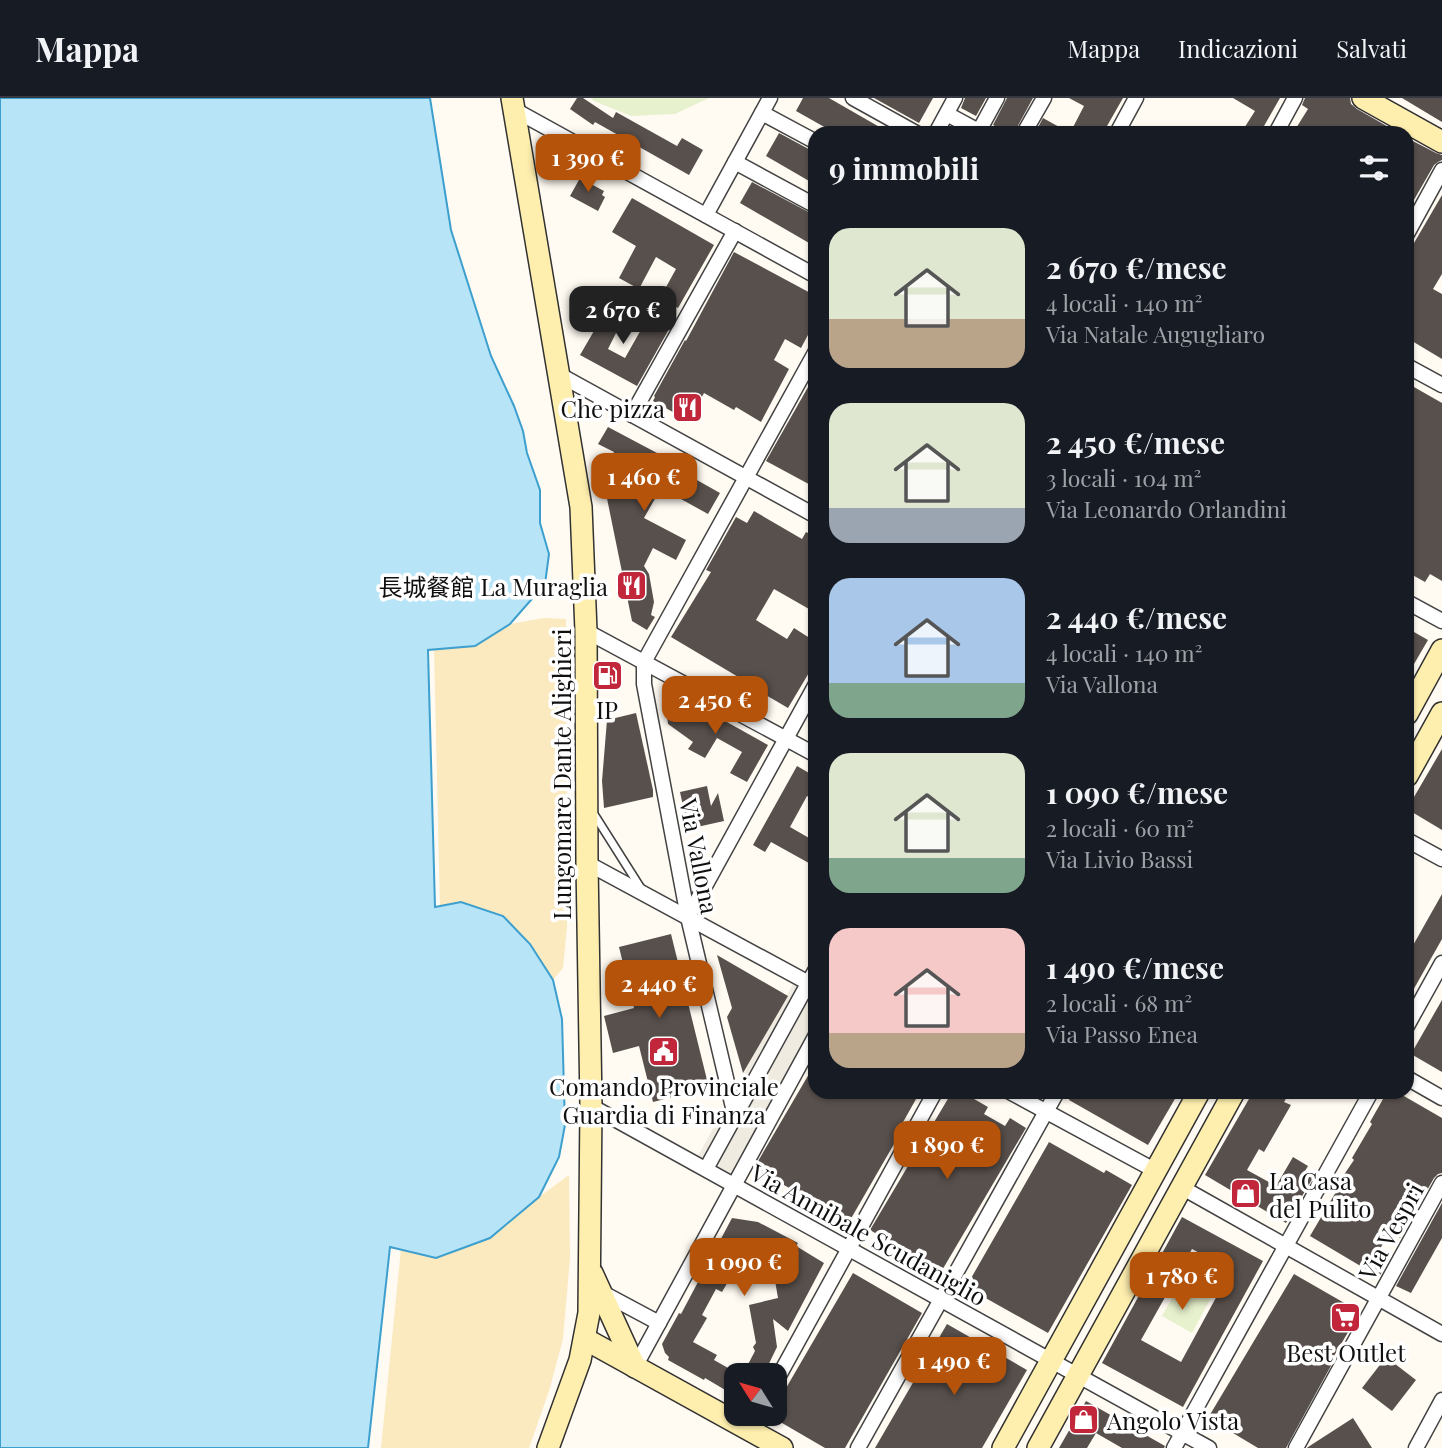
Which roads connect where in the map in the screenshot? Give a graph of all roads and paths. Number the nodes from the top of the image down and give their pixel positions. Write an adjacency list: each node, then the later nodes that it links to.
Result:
1 (770, 98): 10 (street)
2 (853, 98): 12 (street)
3 (955, 98): 11 (street)
4 (997, 98): 15 (street)
5 (1044, 98): 16 (street)
6 (1136, 98): 17 (street)
7 (1295, 98): 18 (street)
8 (1363, 98): 19 (main road)
9 (513, 103): 26 (street); 32 (main road, Lungomare Dante Alighieri)
10 (762, 113): 21 (street); 23 (street)
11 (947, 114): 13 (street); 14 (street)
12 (903, 126)
13 (940, 126)
14 (969, 126)
15 (983, 126)
16 (1028, 126)
17 (1121, 126)
18 (1280, 126)
19 (1413, 126)
20 (1414, 126): 22 (main road)
21 (808, 138)
22 (1442, 142)
23 (735, 162): 25 (street); 26 (street)
24 (1442, 170): 27 (street)
25 (808, 202)
26 (706, 215): 28 (street)
27 (1414, 221)
28 (735, 231): 29 (street); 34 (street)
29 (808, 272)
30 (808, 366): 35 (street)
31 (1414, 370): 33 (street)
32 (558, 374): 34 (street); 39 (main road, Lungomare Dante Alighieri)
33 (1442, 385)
34 (632, 415): 35 (street)
35 (746, 478): 36 (street); 41 (street)
36 (808, 512)
37 (1414, 606): 38 (street)
38 (1442, 621)
39 (586, 631): 41 (street); 48 (main road, Lungomare Dante Alighieri)
40 (1442, 650): 43 (main road)
41 (644, 662): 45 (street); 53 (street, Via Vallona)
42 (808, 698): 45 (street)
43 (1414, 701)
44 (1442, 713): 47 (main road)
45 (785, 739): 46 (street); 53 (street)
46 (808, 751)
47 (1414, 763)
48 (587, 803): 51 (main road, Lungomare Dante Alighieri); 52 (lane)
49 (1414, 844): 50 (street)
50 (1442, 859)
51 (587, 863): 52 (street); 67 (main road, Lungomare Dante Alighieri)
52 (644, 894): 53 (street)
53 (688, 917): 55 (street); 69 (street, Via Vallona)
54 (1442, 963): 57 (street)
55 (808, 983)
56 (808, 992): 69 (street)
57 (1414, 1013)
58 (808, 1050): 73 (street)
59 (1414, 1082): 60 (street)
60 (1442, 1098)
61 (931, 1099): 76 (street)
62 (1023, 1099): 68 (street)
63 (1053, 1099): 68 (street)
64 (1195, 1099): 71 (main road)
65 (1230, 1099): 74 (main road)
66 (1367, 1099): 75 (street)
67 (592, 1106): 70 (street, Via Annibale Scudaniglio); 77 (main road, Lungomare Dante Alighieri)
68 (1046, 1112): 71 (street); 80 (street)
69 (735, 1116): 70 (street)
70 (706, 1169): 73 (street, Via Annibale Scudaniglio)
71 (1156, 1171): 84 (main road)
72 (1442, 1183): 79 (street, Via Vespri)
73 (734, 1185): 76 (street, Via Annibale Scudaniglio); 81 (street)
74 (1181, 1187): 75 (street); 87 (main road)
75 (1286, 1246): 79 (street); 91 (street)
76 (849, 1249): 80 (street, Via Annibale Scudaniglio); 85 (street)
77 (590, 1267): 78 (main road); 83 (main road, Lungomare Dante Alighieri)
78 (601, 1292): 81 (street); 86 (main road)
79 (1379, 1298): 82 (street); 99 (street, Via Vespri)
80 (941, 1300): 84 (street, Via Annibale Scudaniglio); 94 (street)
81 (659, 1322): 86 (street)
82 (1442, 1334)
83 (585, 1339): 86 (main road); 92 (main road, Lungomare Dante Alighieri)
84 (1051, 1361): 87 (street, Via Annibale Scudaniglio); 95 (main road)
85 (786, 1363)
86 (635, 1367): 89 (main road)
87 (1078, 1376): 91 (street, Via Annibale Scudaniglio); 96 (main road)
88 (1442, 1400): 100 (street)
89 (724, 1408)
90 (758, 1426): 93 (main road)
91 (1182, 1433): 97 (street); 98 (street, Via Annibale Scudaniglio)
92 (548, 1448)
93 (782, 1448)
94 (858, 1448)
95 (1003, 1448)
96 (1038, 1448)
97 (1174, 1448)
98 (1209, 1448)
99 (1296, 1448)
100 (1416, 1448)

